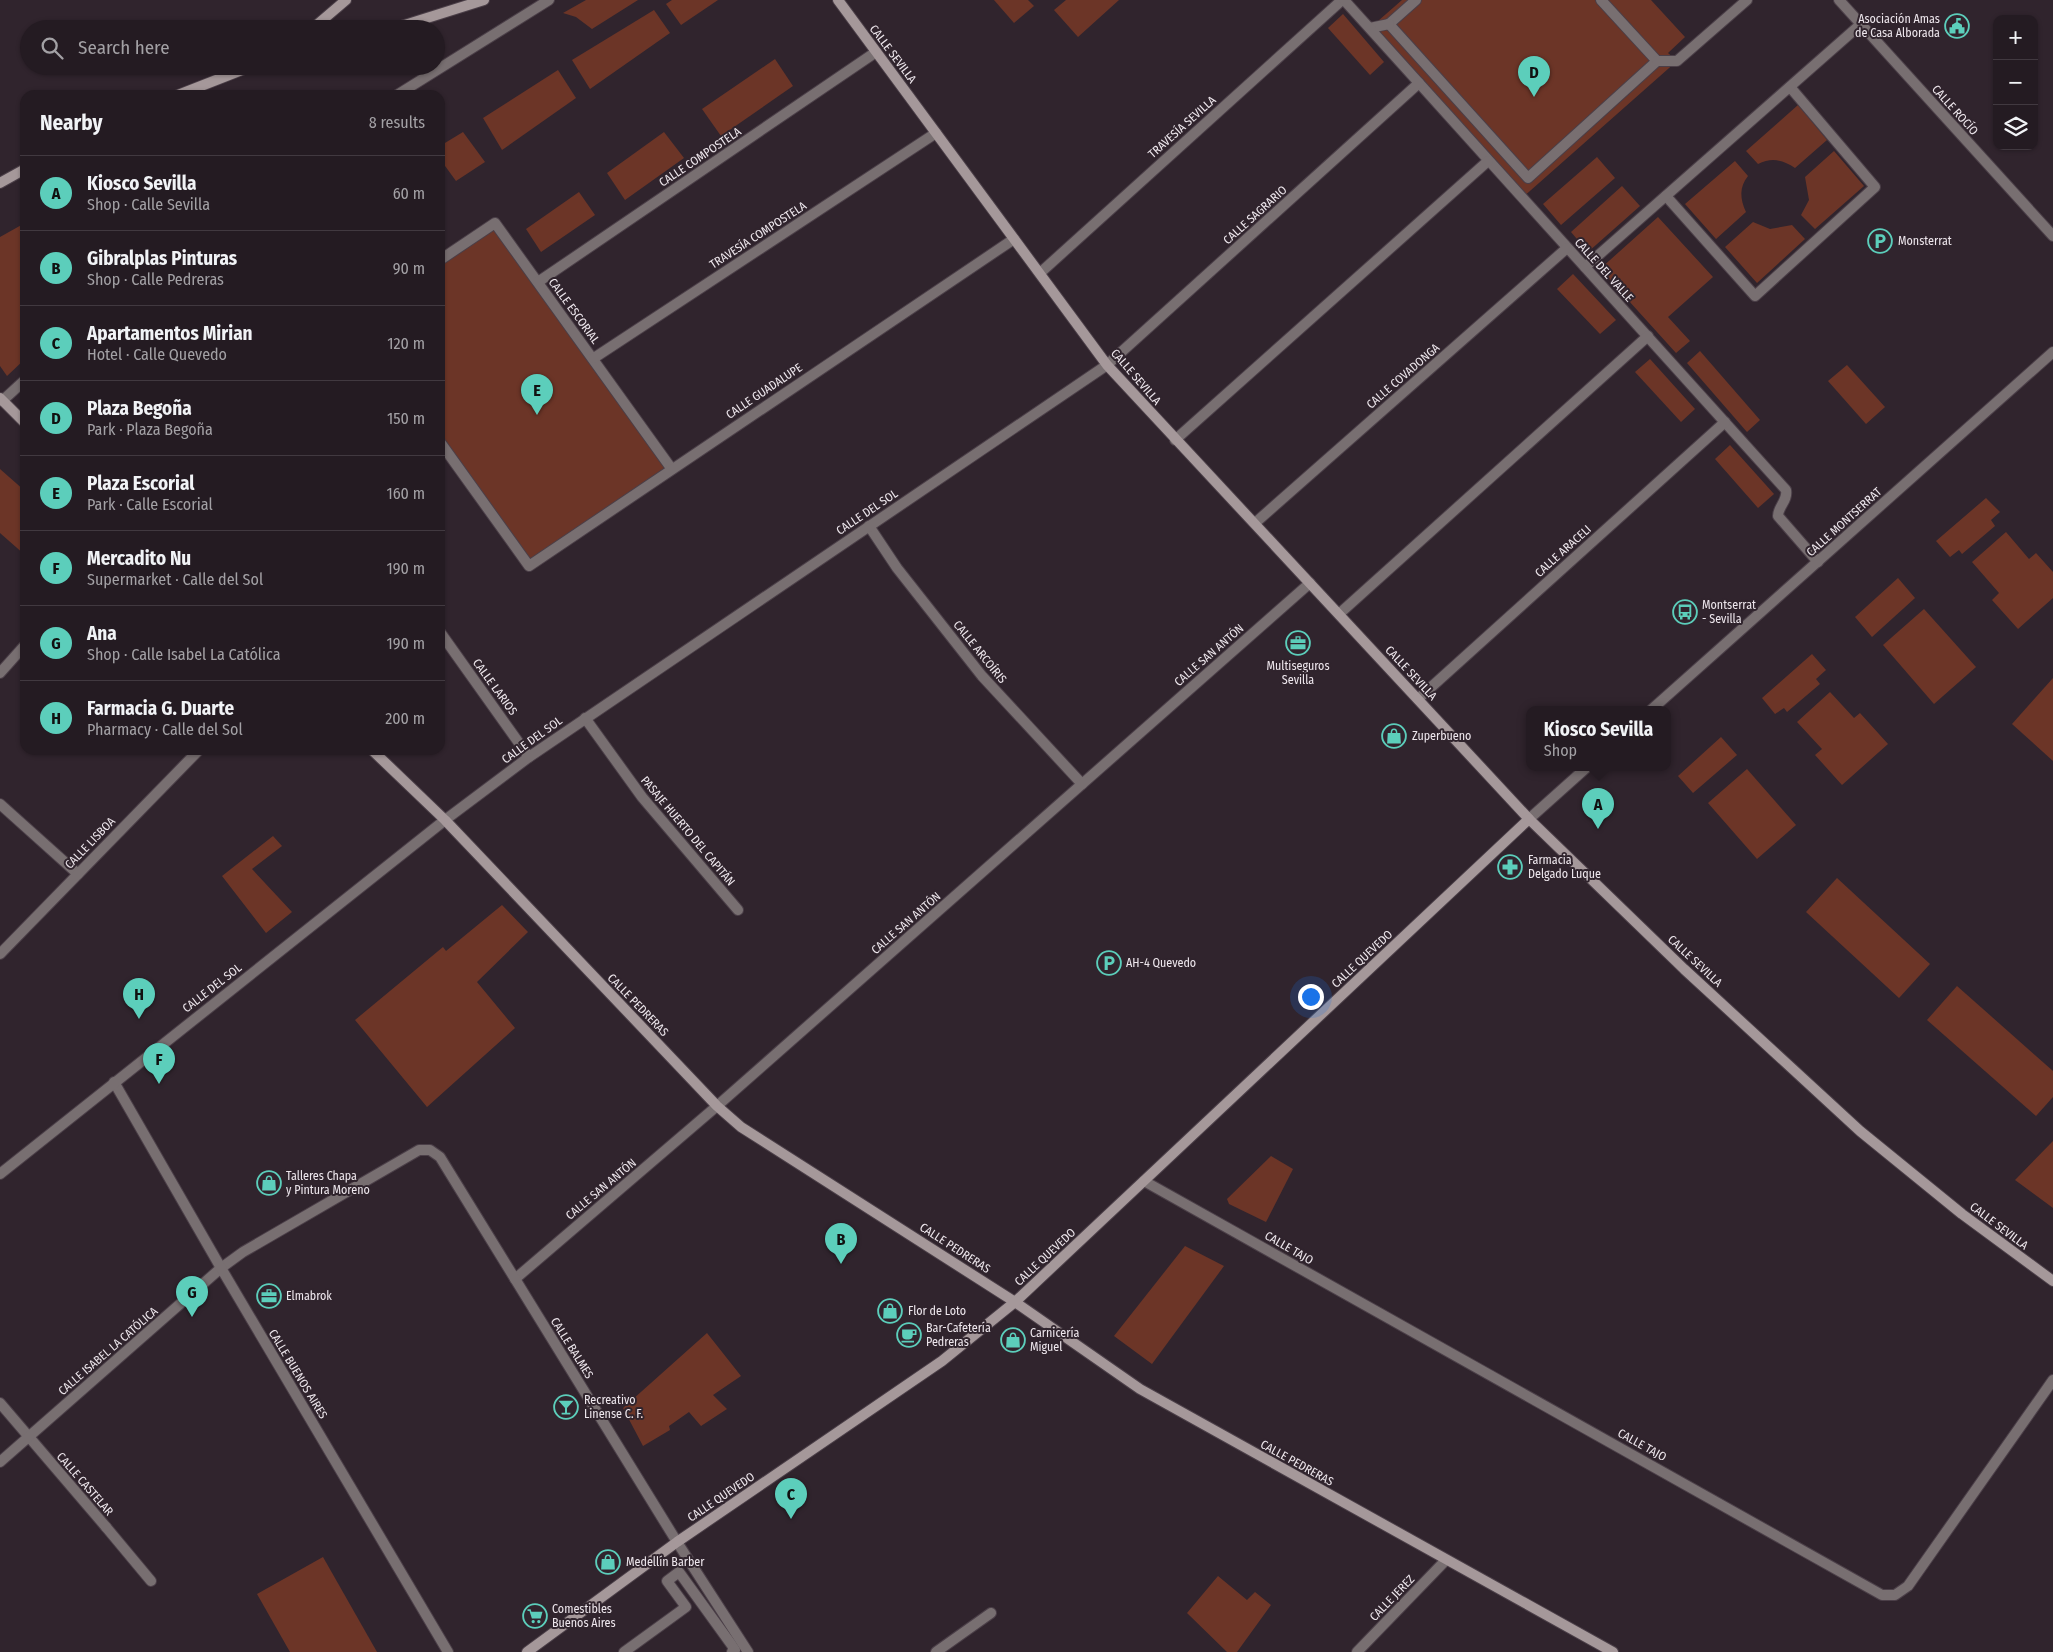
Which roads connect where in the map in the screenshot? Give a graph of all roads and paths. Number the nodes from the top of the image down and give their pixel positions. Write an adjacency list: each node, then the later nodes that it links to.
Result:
1 (484, 0): 11 (main road)
2 (550, 0): 17 (street)
3 (838, 0): 15 (main road, CALLE SEVILLA)
4 (1343, 0): 14 (street, CALLE DEL VALLE); 36 (street, TRAVESÍA SEVILLA)
5 (1416, 0): 12 (street)
6 (1601, 0): 16 (street)
7 (1747, 0): 16 (street)
8 (1839, 0): 13 (street, CALLE ROCÍO)
9 (343, 2): 10 (main road)
10 (322, 20)
11 (421, 20)
12 (1389, 24): 14 (street); 27 (street)
13 (1861, 24): 21 (street); 31 (street, CALLE ROCÍO)
14 (1370, 28): 20 (street, CALLE DEL VALLE)
15 (876, 52): 24 (main road, CALLE SEVILLA); 37 (street, CALLE COMPOSTELA)
16 (1657, 61): 27 (street)
17 (445, 65)
18 (229, 75): 22 (main road)
19 (429, 75): 23 (street)
20 (1419, 83): 25 (street, CALLE DEL VALLE); 41 (street, CALLE SAGRARIO)
21 (1790, 87): 29 (street); 29 (street)
22 (191, 90)
23 (405, 90)
24 (936, 133): 32 (main road, CALLE SEVILLA); 40 (street, TRAVESÍA COMPOSTELA)
25 (1488, 161): 30 (street, CALLE DEL VALLE); 46 (street)
26 (20, 172): 28 (main road)
27 (1528, 178): 30 (street)
28 (0, 183)
29 (1666, 196): 35 (street)
30 (1522, 198): 33 (street, CALLE DEL VALLE)
31 (2053, 236)
32 (1014, 239): 36 (main road, CALLE SEVILLA); 48 (street, CALLE GUADALUPE)
33 (1567, 248): 35 (street, CALLE DEL VALLE); 49 (street, CALLE COVADONGA)
34 (445, 257): 37 (street, CALLE ESCORIAL)
35 (1585, 267): 38 (street, CALLE DEL VALLE)
36 (1040, 273): 41 (main road, CALLE SEVILLA)
37 (538, 282): 40 (street, CALLE ESCORIAL)
38 (1648, 336): 45 (street, CALLE DEL VALLE); 53 (street)
39 (2053, 352): 51 (street, CALLE MONTSERRAT)
40 (594, 358): 48 (street, CALLE ESCORIAL)
41 (1107, 365): 46 (main road, CALLE SEVILLA); 50 (street, CALLE DEL SOL)
42 (20, 384): 43 (street)
43 (1, 400): 44 (main road)
44 (20, 418)
45 (1726, 422): 51 (street, CALLE DEL VALLE); 57 (street, CALLE ARACELI)
46 (1175, 440): 49 (main road, CALLE SEVILLA)
47 (445, 449): 48 (street, CALLE GUADALUPE)
48 (671, 468)
49 (1255, 523): 52 (main road, CALLE SEVILLA)
50 (868, 526): 59 (street, CALLE DEL SOL); 64 (street, CALLE ARCOÍRIS)
51 (1818, 562): 58 (street, CALLE MONTSERRAT)
52 (1310, 583): 53 (main road, CALLE SEVILLA); 64 (street, CALLE SAN ANTÓN)
53 (1339, 614): 57 (main road, CALLE SEVILLA)
54 (445, 639): 62 (street, CALLE LARIOS)
55 (20, 651): 56 (street)
56 (0, 673)
57 (1418, 699): 66 (main road, CALLE SEVILLA)
58 (1656, 706)
59 (585, 718): 62 (street, CALLE DEL SOL); 69 (street, PASAJE HUERTO DEL CAPITÁN)
60 (194, 755): 68 (street, CALLE LISBOA)
61 (377, 755): 67 (main road, CALLE PEDRERAS)
62 (529, 757): 67 (street, CALLE DEL SOL)
63 (1583, 771): 66 (street)
64 (1082, 784): 72 (street, CALLE SAN ANTÓN)
65 (0, 804): 68 (street)
66 (1529, 819): 75 (main road, CALLE QUEVEDO); 78 (main road, CALLE SEVILLA)
67 (445, 820): 71 (street, CALLE DEL SOL); 72 (main road, CALLE PEDRERAS)
68 (78, 874): 70 (street, CALLE LISBOA)
69 (738, 910)
70 (0, 954)
71 (114, 1082): 74 (street, CALLE DEL SOL); 76 (street, CALLE BUENOS AIRES)
72 (717, 1106): 77 (street, CALLE SAN ANTÓN); 79 (main road, CALLE PEDRERAS)
73 (440, 1157): 76 (street, CALLE ISABEL LA CATÓLICA); 77 (street, CALLE BALMES)
74 (0, 1174)
75 (1144, 1181): 79 (main road, CALLE QUEVEDO); 80 (street, CALLE TAJO)
76 (221, 1268): 82 (street, CALLE ISABEL LA CATÓLICA); 88 (street, CALLE BUENOS AIRES)
77 (515, 1279): 84 (street, CALLE BALMES)
78 (2053, 1281)
79 (1015, 1302): 84 (main road, CALLE QUEVEDO); 85 (main road, CALLE PEDRERAS)
80 (2053, 1380)
81 (0, 1403): 82 (street, CALLE CASTELAR)
82 (28, 1437): 83 (street, CALLE ISABEL LA CATÓLICA); 86 (street, CALLE CASTELAR)
83 (0, 1462)
84 (676, 1542): 89 (main road, CALLE QUEVEDO); 92 (street, CALLE BALMES)
85 (1445, 1561): 94 (street, CALLE JEREZ); 95 (main road, CALLE PEDRERAS)
86 (150, 1581)
87 (991, 1613): 93 (street)
88 (448, 1652)
89 (527, 1652)
90 (624, 1652): 91 (street)
91 (732, 1652)
92 (748, 1652)
93 (936, 1652)
94 (1356, 1652)
95 (1613, 1652)

